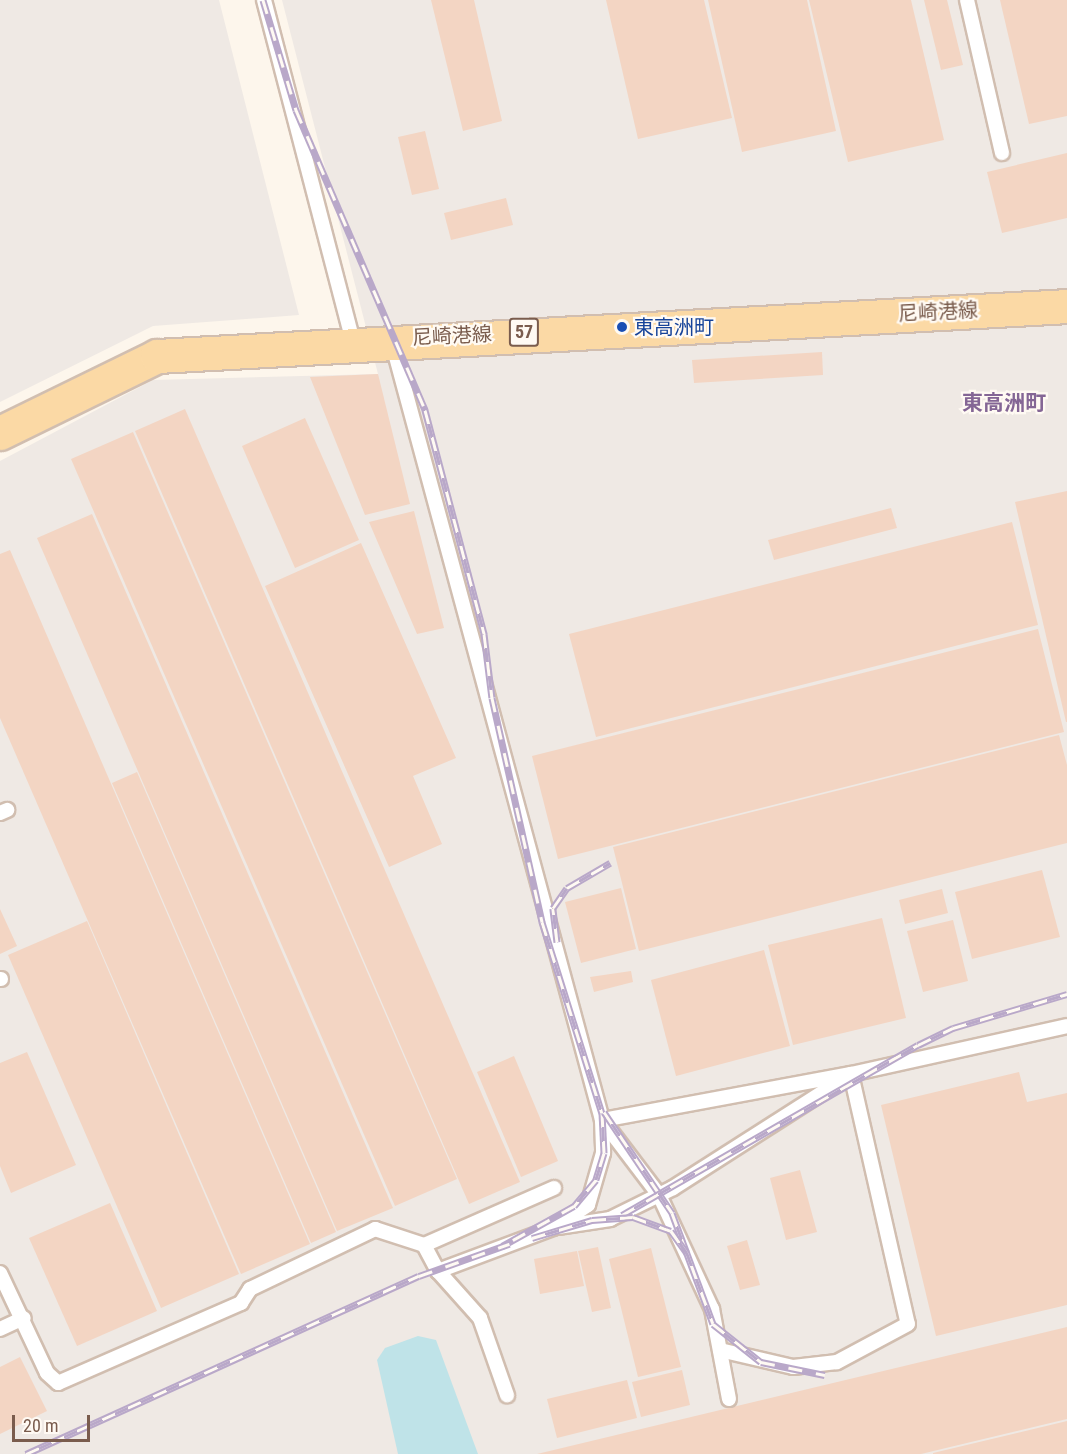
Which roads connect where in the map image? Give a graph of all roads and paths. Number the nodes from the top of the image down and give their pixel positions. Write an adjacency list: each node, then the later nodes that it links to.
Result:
1 (264, 0): 6 (lane)
2 (967, 0): 3 (lane)
3 (1002, 153)
4 (1067, 306): 5 (main road, 尼崎港線 / 57)
5 (391, 339): 6 (main road, 尼崎港線 / 57); 10 (lane)
6 (353, 342): 7 (main road, 尼崎港線 / 57)
7 (0, 433)
8 (1067, 1026): 9 (lane)
9 (851, 1074): 10 (lane); 12 (lane); 19 (lane)
10 (602, 1120): 12 (lane); 13 (lane)
11 (554, 1188): 14 (lane)
12 (659, 1195): 13 (lane); 19 (lane)
13 (553, 1228): 15 (lane)
14 (424, 1245): 15 (lane); 17 (lane)
15 (438, 1271): 20 (lane)
16 (0, 1273): 17 (lane)
17 (24, 1318): 18 (lane)
18 (0, 1329)
19 (720, 1350): 21 (lane)
20 (507, 1395)
21 (729, 1400)

